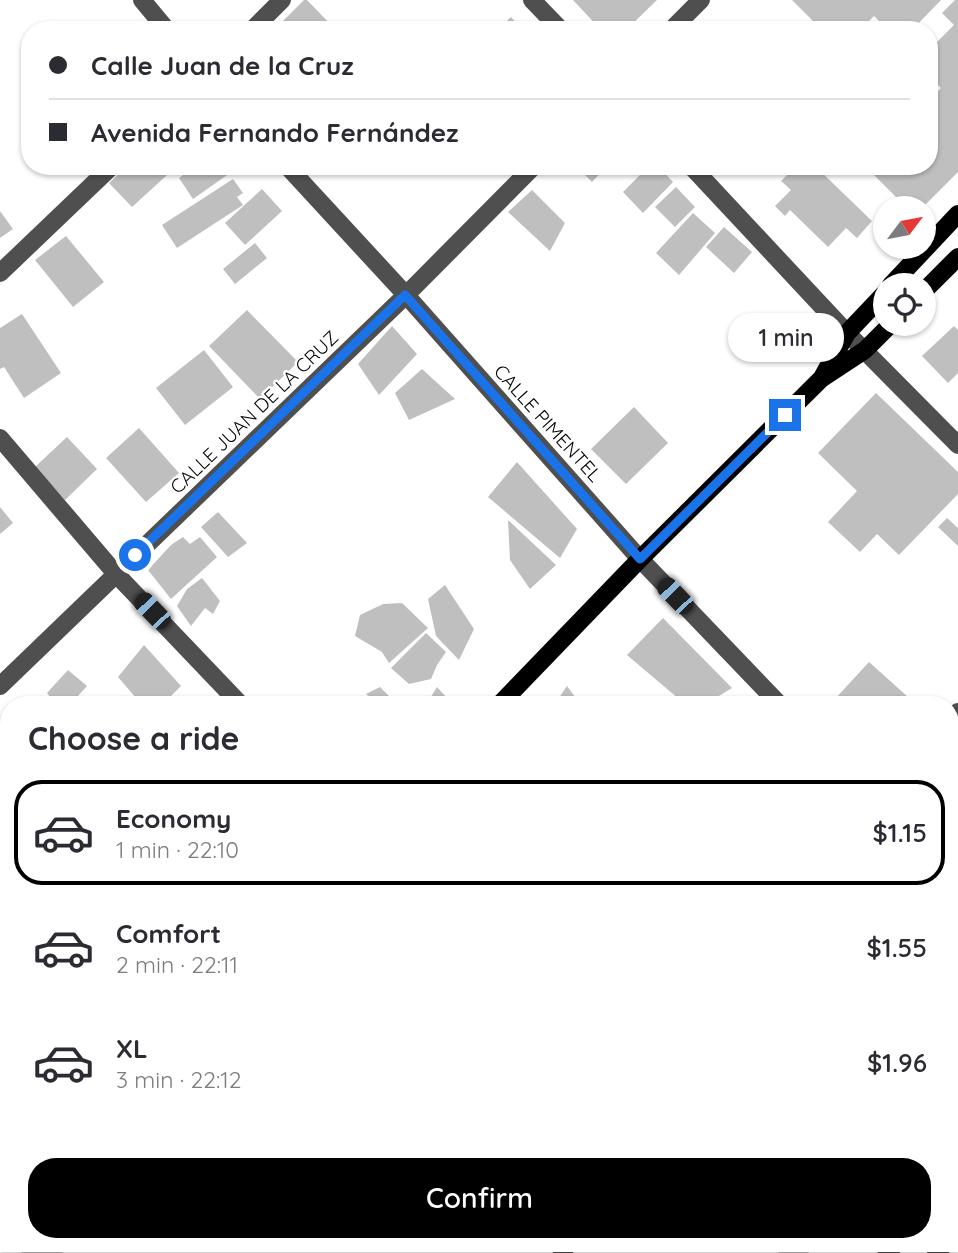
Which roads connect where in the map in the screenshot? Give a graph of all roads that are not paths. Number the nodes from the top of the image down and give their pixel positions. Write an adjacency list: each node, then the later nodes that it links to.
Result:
1 (142, 0): 5 (street)
2 (282, 0): 6 (street)
3 (532, 0): 7 (street)
4 (701, 0): 8 (street)
5 (160, 21)
6 (261, 21)
7 (552, 21)
8 (680, 21)
9 (102, 175): 15 (street)
10 (295, 175): 18 (street, CALLE PIMENTEL)
11 (525, 175): 18 (street, CALLE JUAN DE LA CRUZ)
12 (699, 175): 20 (street)
13 (958, 214): 16 (main road)
14 (958, 257): 17 (main road)
15 (0, 273)
16 (902, 273)
17 (936, 279)
18 (405, 295): 26 (street, CALLE PIMENTEL); 27 (street, CALLE JUAN DE LA CRUZ)
19 (873, 306): 20 (main road)
20 (847, 333): 22 (street); 23 (main road)
21 (879, 336): 22 (main road)
22 (864, 350): 23 (main road); 25 (street)
23 (821, 379): 26 (main road)
24 (0, 438): 27 (street)
25 (958, 445)
26 (640, 559): 30 (main road); 31 (street, CALLE PIMENTEL)
27 (116, 573): 28 (street, CALLE JUAN DE LA CRUZ); 29 (street)
28 (0, 686)
29 (232, 696)
30 (508, 696)
31 (771, 696)

